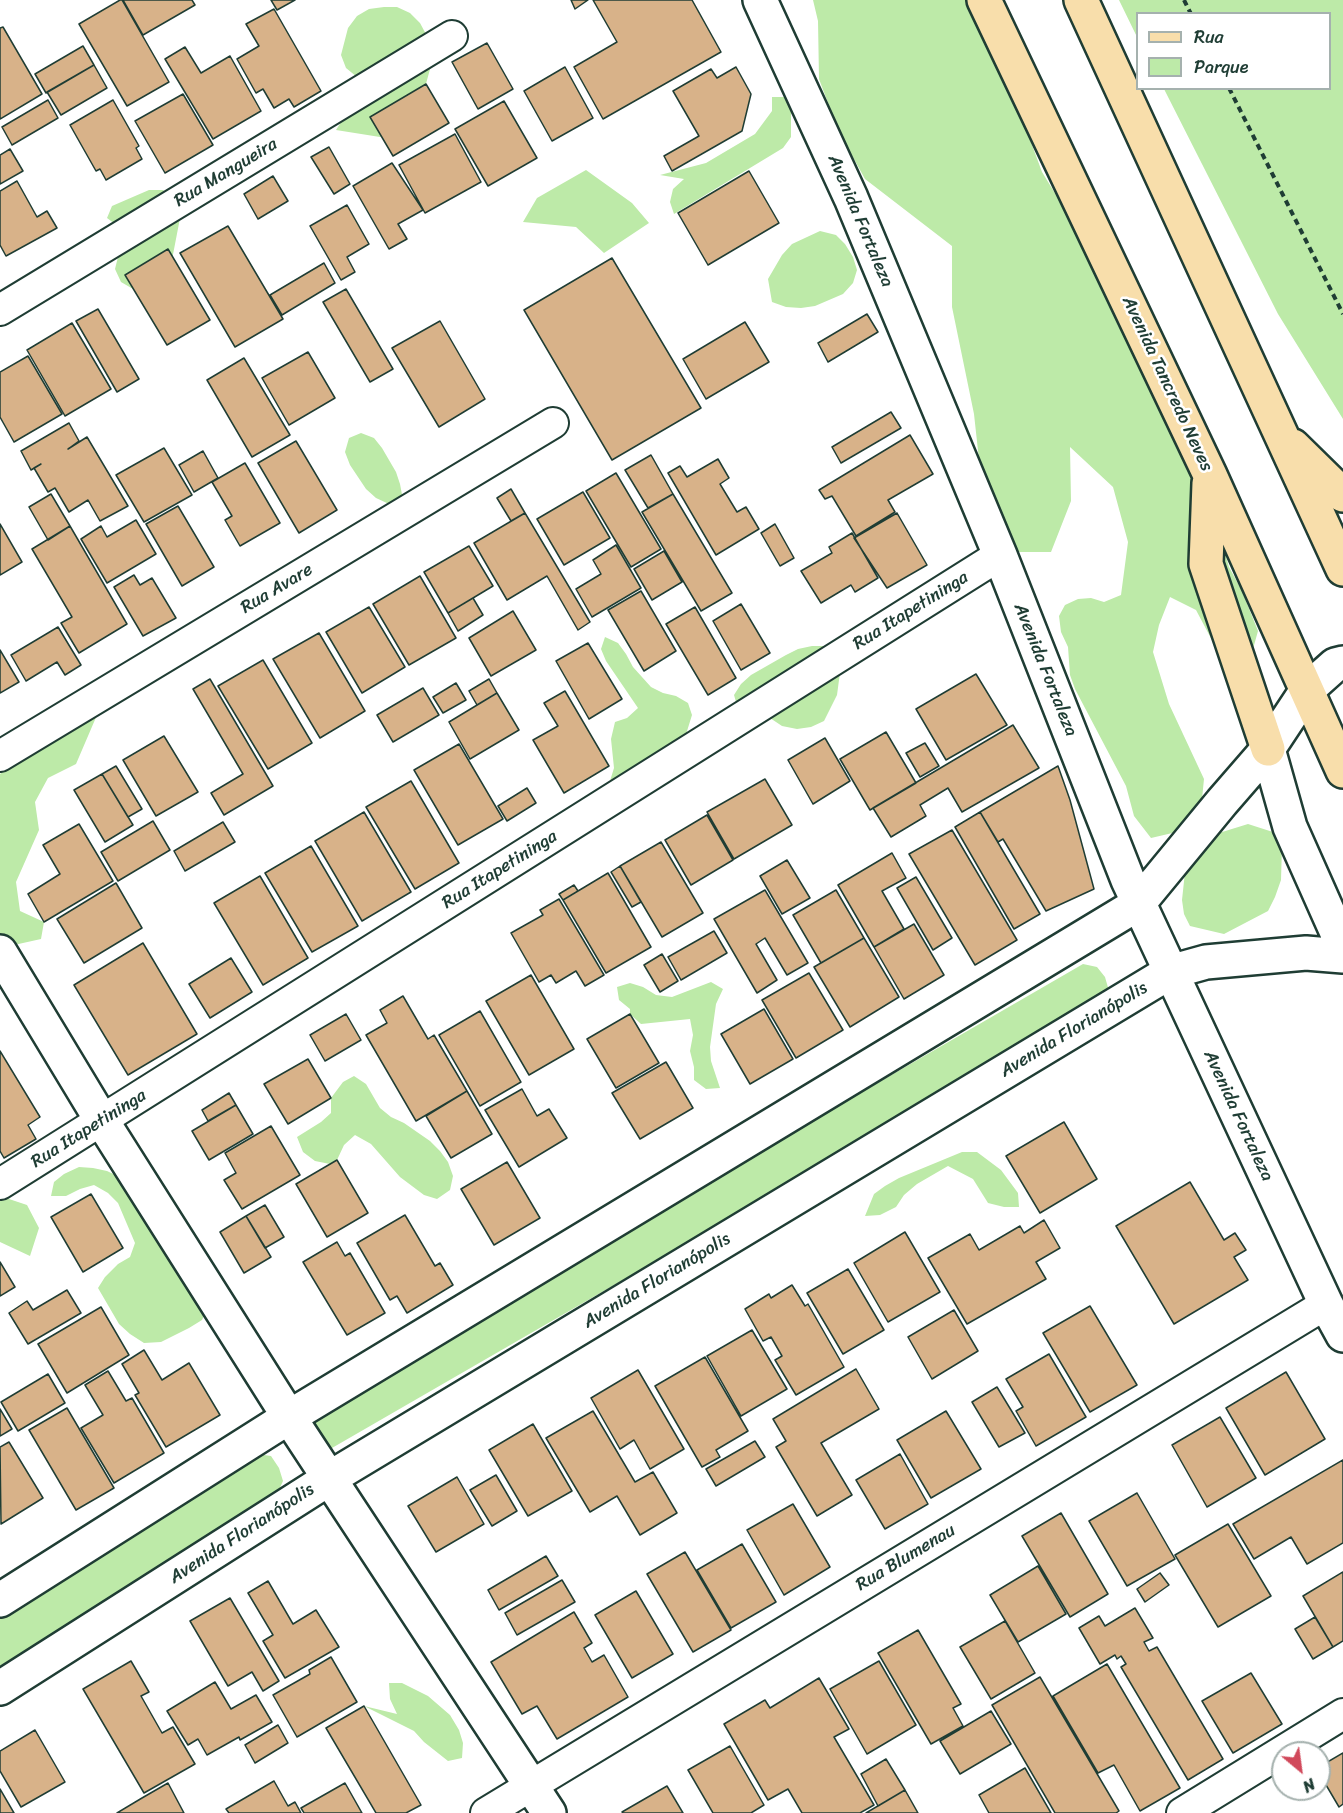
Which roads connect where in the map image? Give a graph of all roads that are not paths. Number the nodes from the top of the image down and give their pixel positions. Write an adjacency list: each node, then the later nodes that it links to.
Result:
1 (760, 0): 10 (street, Avenida Fortaleza)
2 (984, 0): 8 (main road, Avenida Tancredo Neves)
3 (1081, 0): 7 (main road)
4 (452, 36): 5 (street, Rua Mangueira)
5 (0, 310)
6 (553, 423): 15 (street, Rua Avare)
7 (1278, 430): 9 (main road); 11 (main road)
8 (1210, 475): 13 (main road, Avenida Tancredo Neves); 14 (main road)
9 (1343, 495)
10 (1000, 555): 17 (street, Avenida Fortaleza); 22 (street, Rua Itapetininga)
11 (1343, 569)
12 (1343, 663): 13 (street)
13 (1306, 690): 14 (street); 16 (main road, Avenida Tancredo Neves)
14 (1268, 749): 17 (street); 18 (street)
15 (0, 756)
16 (1343, 771)
17 (1138, 904): 21 (street, Avenida Fortaleza); 26 (street)
18 (1343, 946)
19 (0, 952): 22 (street)
20 (1343, 956): 21 (street, Avenida Florianópolis)
21 (1170, 972): 24 (street, Avenida Fortaleza); 27 (street, Avenida Florianópolis)
22 (102, 1121): 23 (street, Rua Itapetininga); 26 (street)
23 (0, 1184)
24 (1326, 1304): 25 (street, Avenida Fortaleza); 31 (street, Rua Blumenau)
25 (1343, 1335)
26 (289, 1417): 27 (street); 28 (street)
27 (330, 1478): 29 (street, Avenida Florianópolis); 31 (street)
28 (0, 1600)
29 (0, 1688)
30 (1343, 1714): 34 (street)
31 (532, 1784): 32 (street, Rua Blumenau); 33 (street)
32 (486, 1813)
33 (549, 1813)
34 (1182, 1813)

